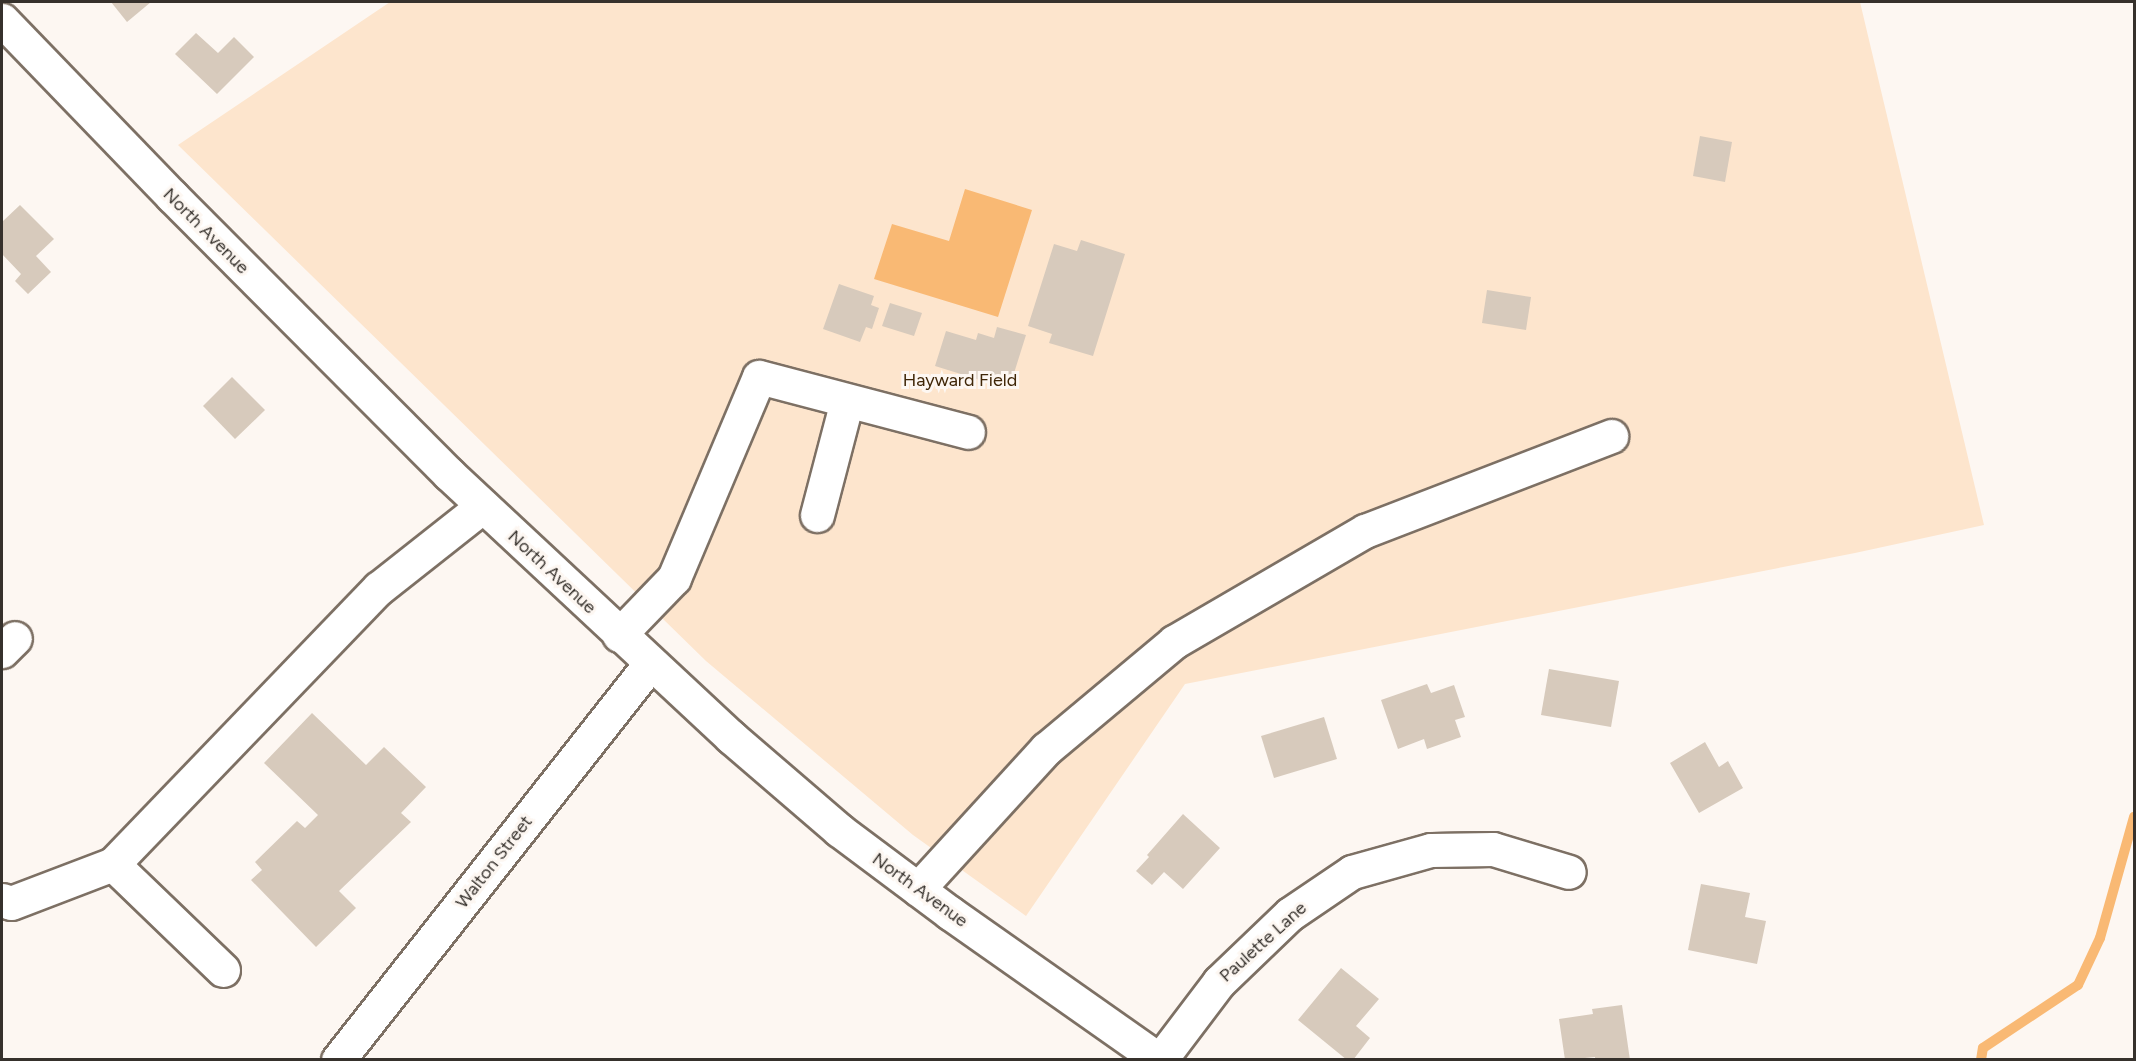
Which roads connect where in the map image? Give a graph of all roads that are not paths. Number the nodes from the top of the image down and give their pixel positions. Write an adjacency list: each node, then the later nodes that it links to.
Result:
1 (2, 20): 5 (main road, North Avenue)
2 (848, 401): 3 (main road); 6 (main road); 7 (main road)
3 (968, 432)
4 (1611, 435): 11 (main road)
5 (483, 506): 7 (main road, North Avenue); 9 (main road)
6 (817, 514)
7 (619, 635): 8 (main road, North Avenue)
8 (650, 664): 11 (main road, North Avenue); 14 (main road, Walton Street)
9 (113, 864): 12 (main road); 13 (main road)
10 (1569, 872): 15 (main road, Paulette Lane)
11 (918, 889): 15 (main road, North Avenue)
12 (2, 900)
13 (223, 970)
14 (338, 1059)
15 (1159, 1059)

